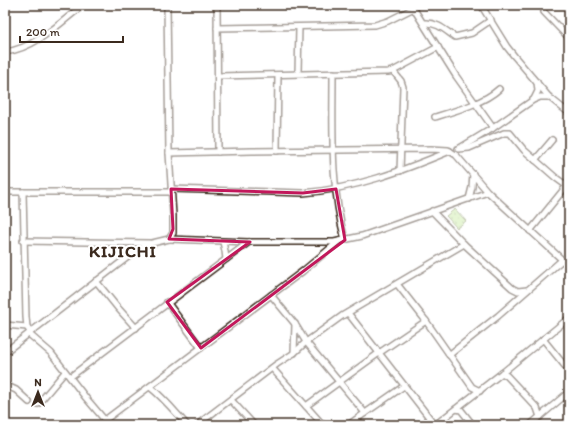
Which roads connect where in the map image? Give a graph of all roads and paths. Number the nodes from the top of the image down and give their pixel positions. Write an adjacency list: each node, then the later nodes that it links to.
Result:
1 (84, 5): 13 (street)
2 (167, 5): 34 (street)
3 (217, 5): 10 (street)
4 (481, 5): 7 (street)
5 (413, 6): 8 (street); 9 (street)
6 (544, 12): 11 (street)
7 (490, 20): 8 (street); 19 (street)
8 (424, 23): 12 (street)
9 (299, 27): 10 (street); 15 (street)
10 (217, 28): 18 (street)
11 (569, 38)
12 (438, 47): 14 (street); 23 (street)
13 (5, 52)
14 (393, 71): 16 (street); 31 (street)
15 (298, 73): 16 (street); 17 (street)
16 (333, 73): 30 (street)
17 (278, 75): 18 (street); 29 (street)
18 (218, 76): 32 (street)
19 (537, 82): 21 (street); 22 (street)
20 (499, 89): 23 (street)
21 (549, 97): 22 (street); 24 (street)
22 (533, 100): 26 (street)
23 (475, 102): 25 (street); 26 (street)
24 (569, 113)
25 (435, 117)
26 (493, 128): 28 (street)
27 (552, 140): 35 (street)
28 (458, 149): 33 (street); 35 (street)
29 (277, 150): 30 (street); 32 (street)
30 (333, 150): 31 (street); 39 (street)
31 (401, 150): 33 (street); 36 (street)
32 (218, 152): 34 (street)
33 (451, 152): 36 (street); 37 (street)
34 (169, 153): 40 (street)
35 (535, 160): 38 (street)
36 (400, 171): 39 (street)
37 (473, 174): 43 (street); 44 (street)
38 (568, 184): 46 (street)
39 (336, 189): 40 (street); 48 (street)
40 (171, 190): 42 (street); 47 (street)
41 (5, 192): 42 (street)
42 (23, 192): 49 (street)
43 (488, 192): 44 (street); 46 (street)
44 (469, 199): 45 (street)
45 (432, 212): 48 (street); 53 (street)
46 (530, 231): 55 (street)
47 (168, 239): 50 (street); 52 (street)
48 (342, 240): 51 (street); 61 (street)
49 (23, 241): 52 (street); 69 (street)
50 (222, 242): 51 (street); 54 (street)
51 (249, 242): 54 (street)
52 (152, 243): 57 (street)
53 (464, 244): 58 (street); 59 (street)
54 (226, 259): 63 (street)
55 (562, 260): 56 (street); 60 (street)
56 (569, 266)
57 (96, 281): 70 (street); 71 (street)
58 (397, 284): 64 (street); 66 (street)
59 (514, 289): 60 (street); 62 (street)
60 (527, 290): 62 (street)
61 (271, 295): 67 (street); 74 (street)
62 (517, 299): 78 (street)
63 (167, 302): 70 (street); 74 (street)
64 (348, 313): 73 (street); 77 (street)
65 (569, 318): 72 (street)
66 (426, 321): 77 (street); 78 (street)
67 (295, 324): 73 (street); 76 (street)
68 (5, 325): 69 (street)
69 (27, 327): 71 (street)
70 (136, 328): 83 (street)
71 (30, 333): 75 (street); 81 (street)
72 (543, 339): 80 (street); 82 (street)
73 (306, 342): 76 (street); 84 (street)
74 (201, 348): 87 (street)
75 (5, 352)
76 (294, 353): 79 (street)
77 (379, 353): 84 (street); 86 (street)
78 (449, 355): 88 (street)
79 (272, 368): 92 (street); 95 (street)
80 (569, 371)
81 (65, 372): 83 (street); 94 (street)
82 (502, 373): 89 (street); 98 (street)
83 (70, 377): 99 (street)
84 (340, 382): 95 (street); 97 (street)
85 (5, 385): 93 (street)
86 (404, 386): 97 (street); 106 (street)
87 (150, 387): 99 (street); 101 (street)
88 (472, 387): 89 (street); 91 (street)
89 (480, 391): 91 (street)
90 (569, 392): 98 (street)
91 (471, 397): 96 (street)
92 (231, 400): 102 (street); 103 (street)
93 (29, 402)
94 (38, 404)
95 (306, 406): 104 (street)
96 (456, 409): 106 (street); 107 (street)
97 (365, 413): 105 (street)
98 (540, 417): 108 (street)
99 (105, 420): 100 (street)
100 (109, 425)
101 (187, 425)
102 (197, 425)
103 (254, 425)
104 (323, 425)
105 (348, 425)
106 (435, 425)
107 (473, 425)
108 (530, 425)

